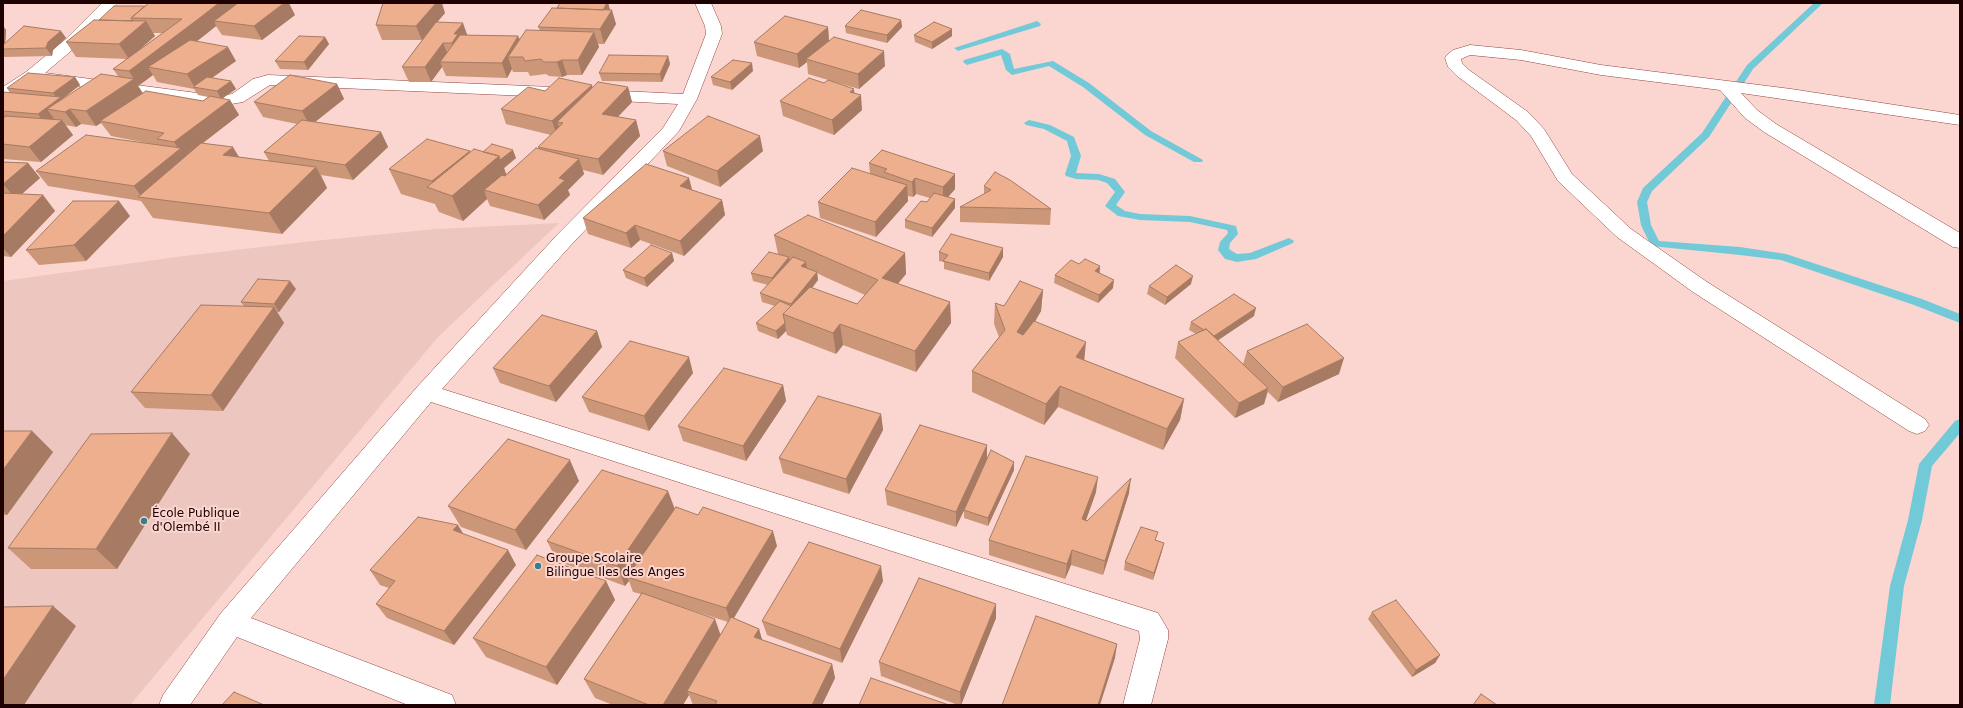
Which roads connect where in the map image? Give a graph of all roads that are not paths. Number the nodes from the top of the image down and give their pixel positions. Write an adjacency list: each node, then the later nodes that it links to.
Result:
1 (110, 3): 3 (street)
2 (703, 3): 8 (street)
3 (32, 75): 5 (street); 7 (street)
4 (1726, 87): 9 (street); 10 (street); 12 (street)
5 (564, 93)
6 (588, 94): 8 (street)
7 (3, 95)
8 (689, 99): 11 (street)
9 (1960, 120)
10 (1960, 242)
11 (426, 392): 13 (street); 16 (street)
12 (1917, 425)
13 (231, 622): 14 (street); 15 (street)
14 (172, 705)
15 (442, 705)
16 (1137, 705)

